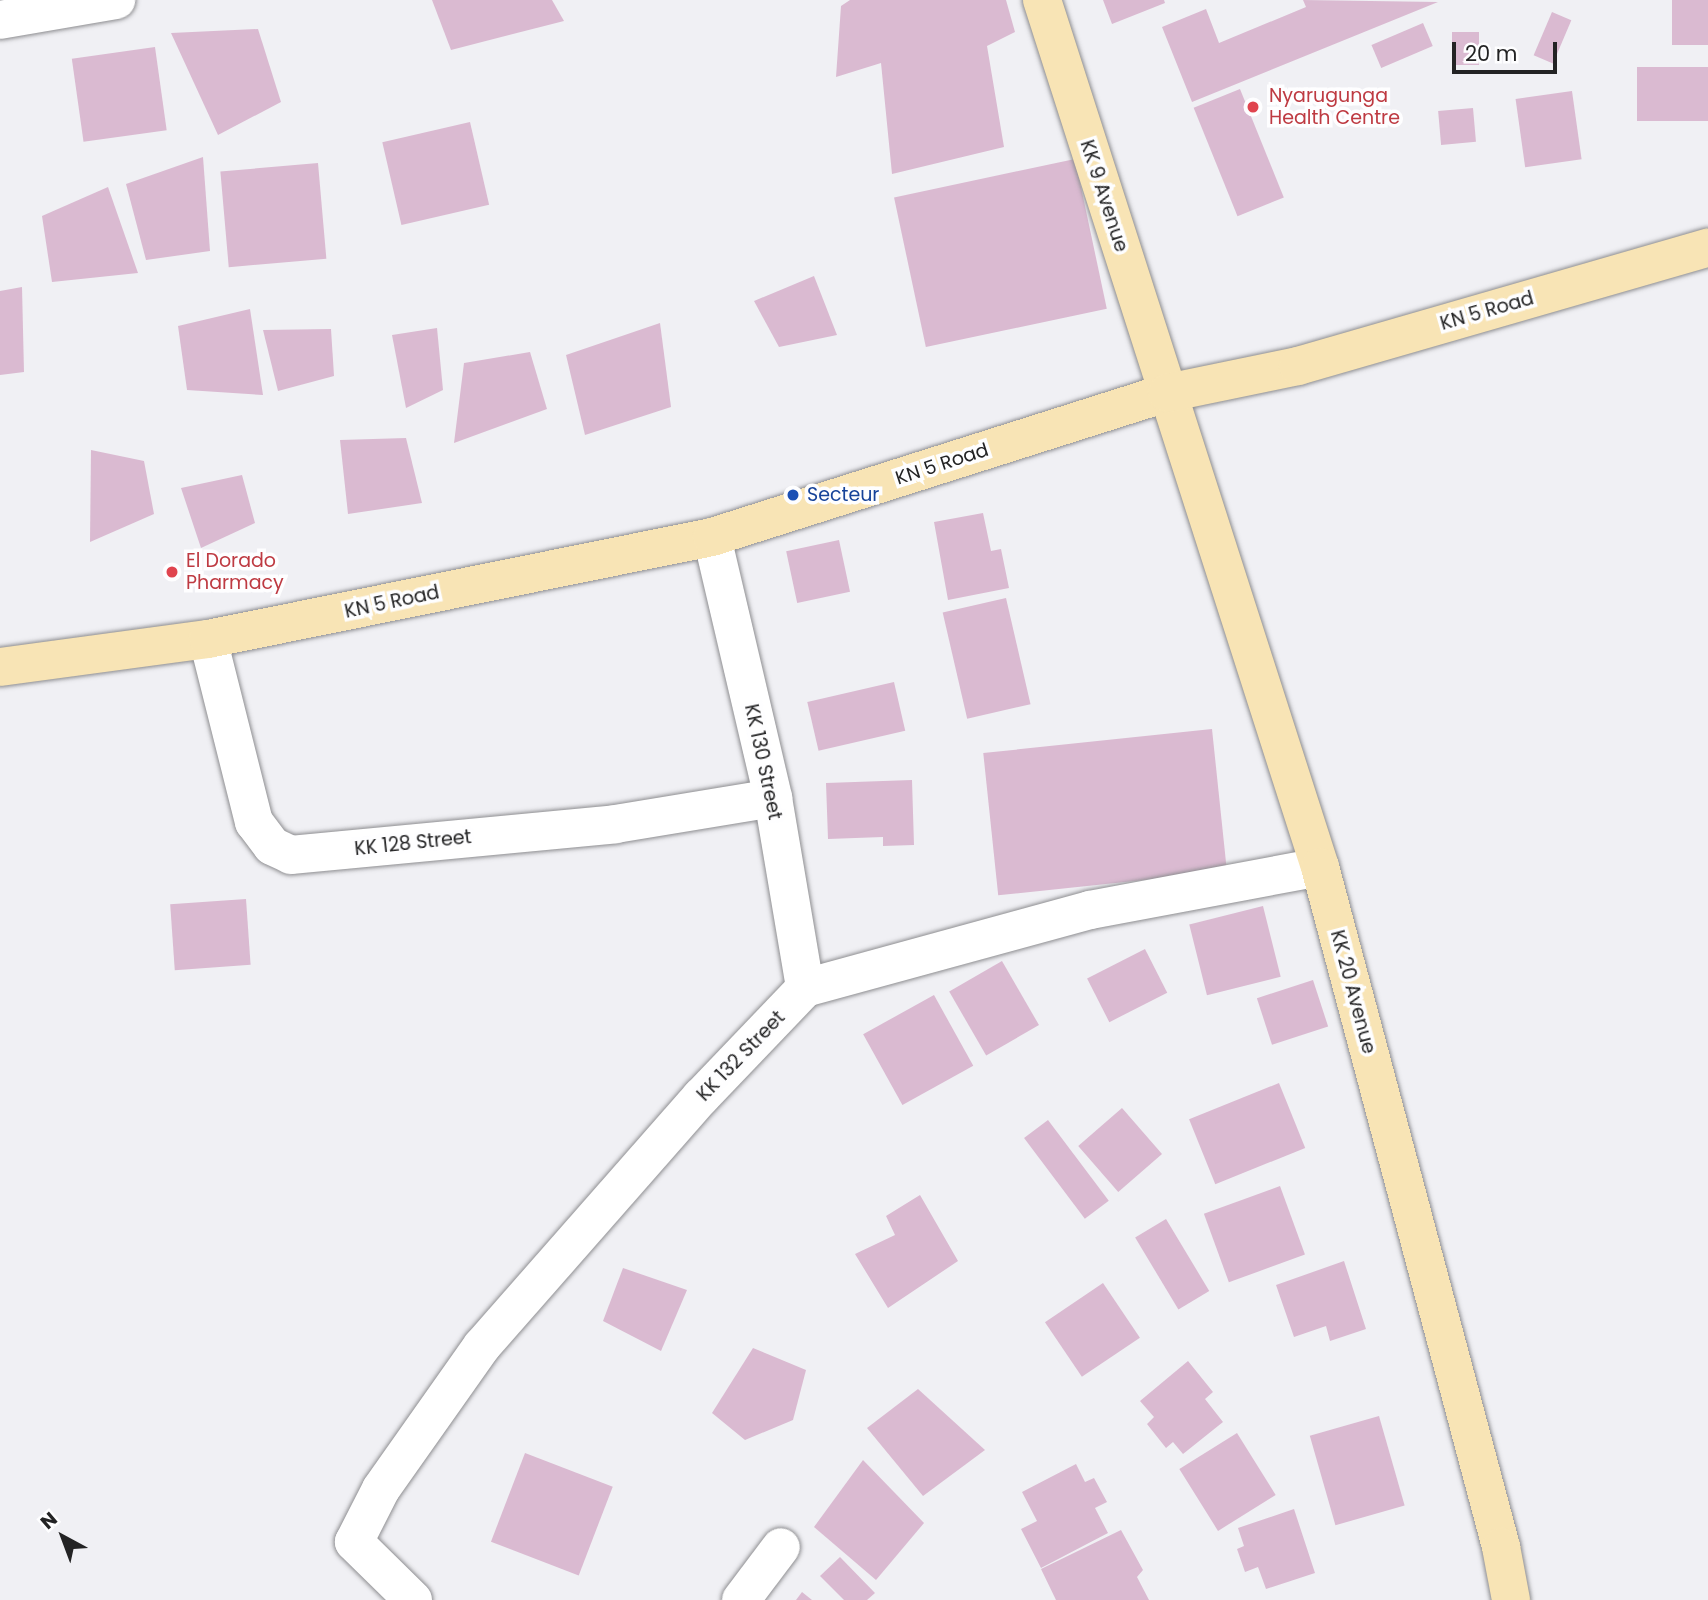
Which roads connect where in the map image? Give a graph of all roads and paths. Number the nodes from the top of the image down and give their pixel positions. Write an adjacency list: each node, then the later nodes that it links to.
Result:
1 (116, 0): 3 (street)
2 (1042, 0): 5 (main road, KK 9 Avenue)
3 (0, 20)
4 (1708, 248): 5 (main road, KN 5 Road)
5 (1167, 393): 6 (main road, KN 5 Road); 10 (main road, KK 20 Avenue)
6 (712, 537): 7 (main road, KN 5 Road); 9 (street, KK 130 Street)
7 (208, 639): 8 (main road, KN 5 Road); 9 (street, KK 128 Street)
8 (0, 667)
9 (772, 798): 11 (street, KK 130 Street)
10 (1320, 867): 11 (street); 15 (main road, KK 20 Avenue)
11 (806, 988): 13 (street, KK 132 Street)
12 (781, 1547): 14 (street)
13 (413, 1600)
14 (741, 1600)
15 (1511, 1600)

